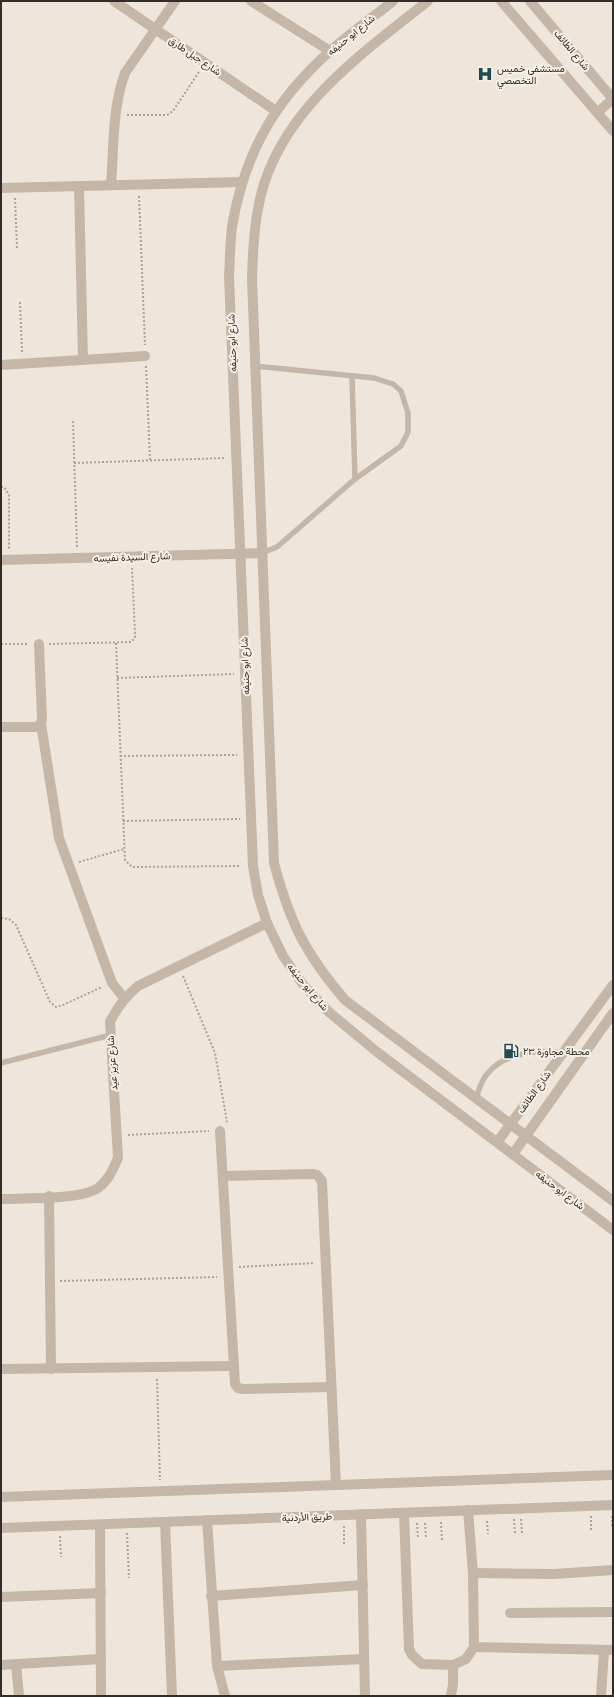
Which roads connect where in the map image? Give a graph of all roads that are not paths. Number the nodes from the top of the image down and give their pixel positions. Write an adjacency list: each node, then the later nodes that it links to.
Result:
1 (114, 1): 8 (street, شارع جبل طارق)
2 (175, 1): 8 (street)
3 (251, 1): 9 (street)
4 (393, 1): 9 (street, شارع ابو حنيفه)
5 (428, 1): 21 (street, شارع ابو حنيفه)
6 (501, 1): 12 (street, شارع الطائف)
7 (530, 1): 10 (street, شارع الطائف)
8 (155, 29): 11 (street, شارع جبل طارق); 15 (street)
9 (330, 51): 11 (street, شارع ابو حنيفه)
10 (613, 99): 12 (street)
11 (276, 111): 14 (street, شارع ابو حنيفه)
12 (598, 112): 13 (street, شارع الطائف)
13 (613, 131)
14 (242, 182): 15 (street); 25 (street, شارع ابو حنيفه)
15 (112, 185): 16 (street)
16 (79, 186): 17 (street); 19 (street)
17 (1, 188)
18 (145, 356): 19 (street)
19 (83, 360): 20 (street)
20 (1, 365)
21 (255, 366): 22 (lane); 24 (street, شارع ابو حنيفه)
22 (352, 376): 23 (lane); 23 (lane)
23 (355, 479): 24 (lane)
24 (262, 553): 25 (street, شارع السيدة نفيسه); 37 (street, شارع ابو حنيفه)
25 (240, 554): 26 (street, شارع السيدة نفيسه); 30 (street, شارع ابو حنيفه)
26 (5, 560)
27 (39, 644): 28 (street)
28 (41, 724): 29 (street); 32 (street)
29 (1, 728)
30 (267, 923): 32 (street, شارع عزيز عيد); 41 (street, شارع ابو حنيفه)
31 (613, 985): 35 (street, شارع الطائف)
32 (124, 998): 34 (street, شارع عزيز عيد)
33 (613, 1013): 40 (street, شارع الطائف)
34 (111, 1034): 36 (lane); 44 (street, شارع عزيز عيد)
35 (563, 1053): 37 (lane); 38 (street, شارع الطائف)
36 (1, 1063)
37 (476, 1098): 38 (street, شارع ابو حنيفه)
38 (510, 1124): 40 (street, شارع ابو حنيفه); 41 (street, شارع الطائف)
39 (220, 1131): 43 (street)
40 (526, 1136): 42 (street, شارع الطائف); 46 (street, شارع ابو حنيفه)
41 (498, 1141): 42 (street, شارع ابو حنيفه)
42 (513, 1154): 47 (street, شارع ابو حنيفه)
43 (222, 1176): 48 (street); 51 (street)
44 (49, 1196): 45 (street, شارع عزيز عيد); 50 (street)
45 (1, 1199)
46 (613, 1201)
47 (613, 1230)
48 (234, 1366): 50 (street); 51 (street)
49 (1, 1369): 50 (street)
50 (50, 1369)
51 (331, 1387): 53 (street)
52 (613, 1475): 53 (street)
53 (336, 1485): 54 (street)
54 (1, 1497)
55 (613, 1505): 56 (street, طريق الأردنية)
56 (468, 1510): 57 (street, طريق الأردنية); 64 (street)
57 (404, 1513): 58 (street, طريق الأردنية); 77 (street)
58 (361, 1514): 59 (street, طريق الأردنية); 65 (street)
59 (207, 1520): 60 (street, طريق الأردنية); 67 (street)
60 (165, 1522): 61 (street, طريق الأردنية); 81 (street)
61 (100, 1524): 62 (street, طريق الأردنية); 66 (street)
62 (1, 1528)
63 (613, 1570): 64 (street)
64 (473, 1573): 71 (street)
65 (363, 1585): 67 (street); 74 (street)
66 (101, 1593): 68 (street); 73 (street)
67 (211, 1596): 78 (street)
68 (1, 1597)
69 (613, 1612): 70 (street)
70 (510, 1613)
71 (474, 1646): 72 (street); 77 (street)
72 (608, 1650): 85 (street)
73 (101, 1659): 75 (street); 80 (street)
74 (364, 1659): 78 (street); 83 (street)
75 (16, 1664): 76 (street); 79 (street)
76 (1, 1665)
77 (452, 1665): 84 (street)
78 (217, 1666): 82 (street)
79 (19, 1696)
80 (101, 1696)
81 (172, 1696)
82 (225, 1696)
83 (365, 1696)
84 (451, 1696)
85 (601, 1696)

